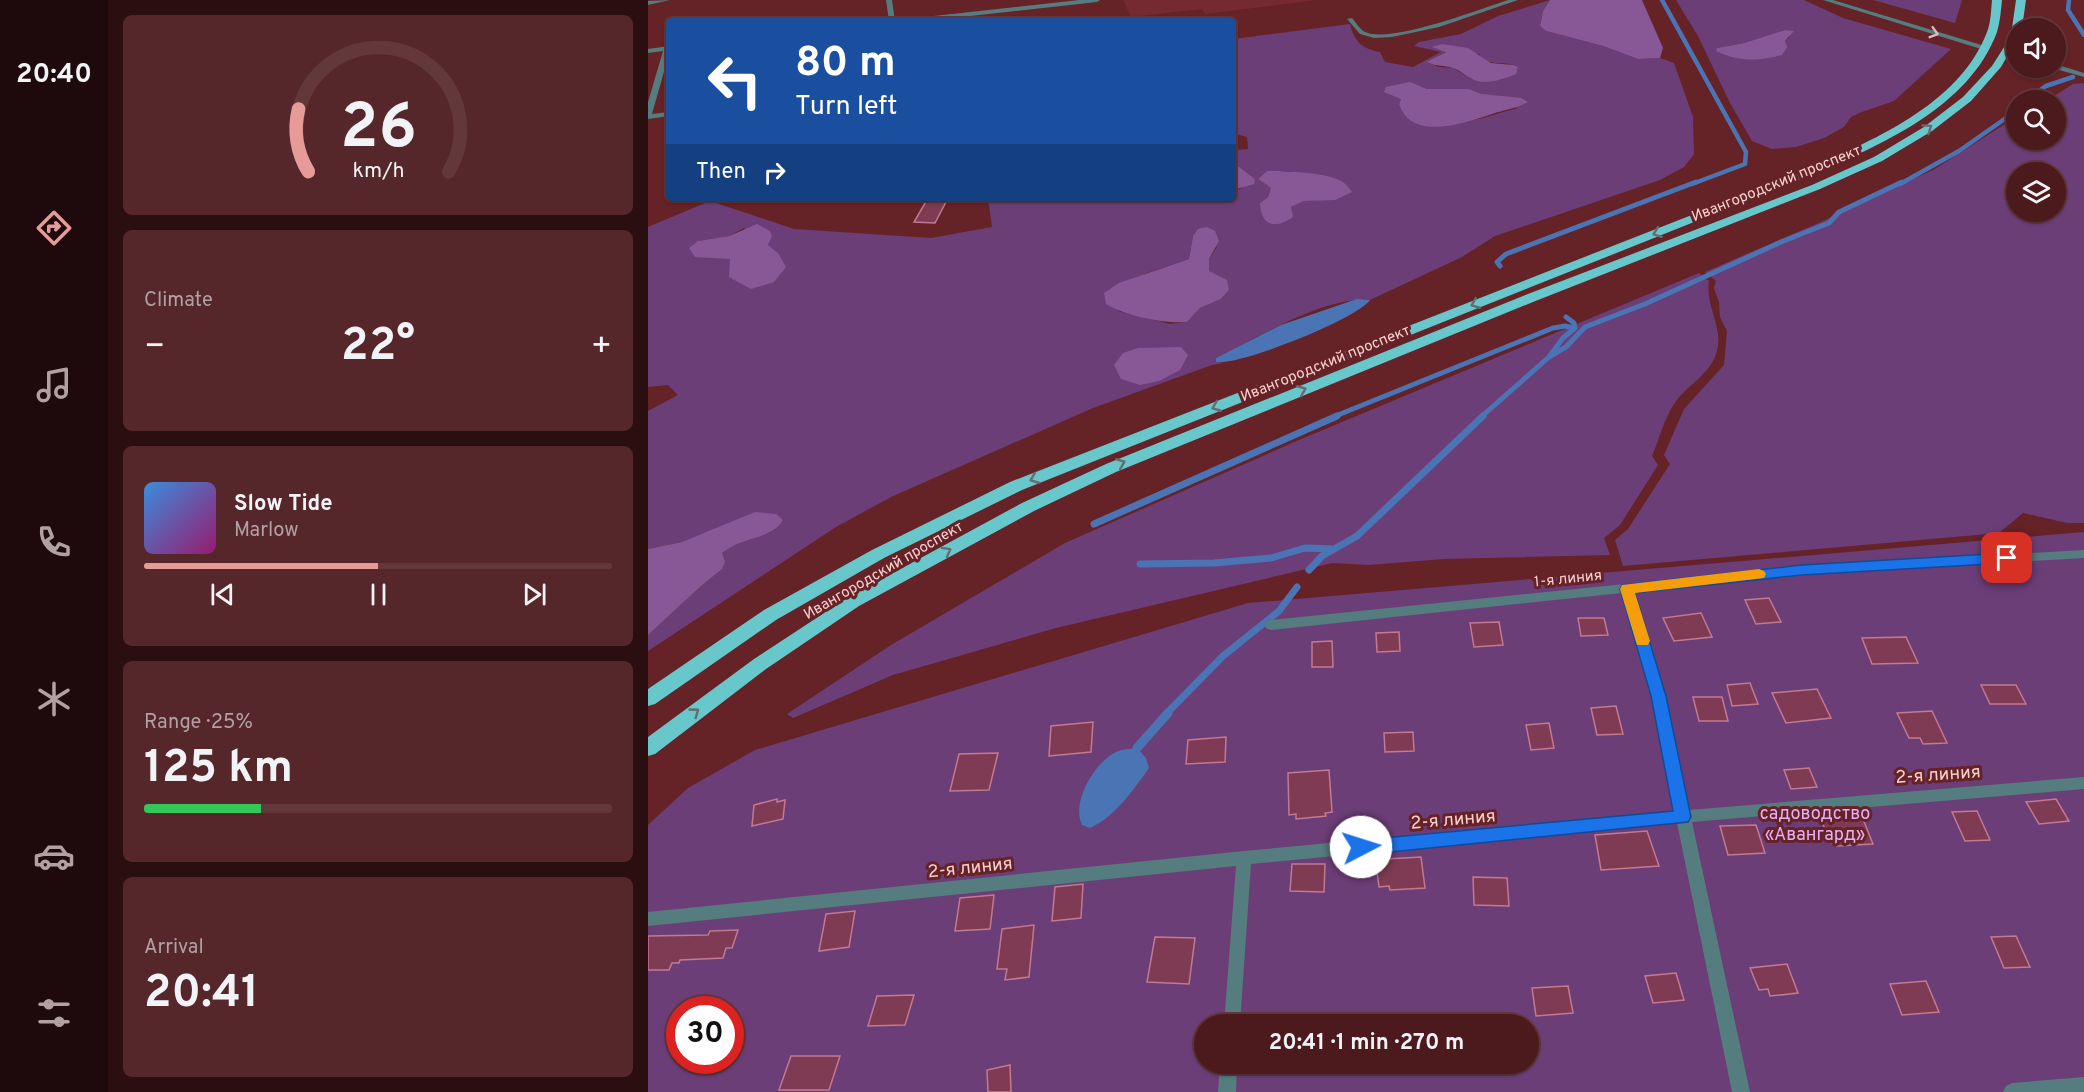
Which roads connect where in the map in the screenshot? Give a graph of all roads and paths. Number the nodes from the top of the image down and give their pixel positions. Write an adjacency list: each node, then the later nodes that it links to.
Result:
1 (667, 0): 9 (street)
2 (889, 0): 10 (street)
3 (1097, 0): 11 (street)
4 (1515, 0): 13 (street)
5 (1827, 0): 14 (street, one-way to 14)
6 (1849, 0): 14 (street)
7 (1997, 0): 14 (highway, Ивангородский проспект)
8 (2021, 0): 12 (highway)
9 (648, 3)
10 (892, 18)
11 (933, 18)
12 (2018, 18)
13 (1350, 19)
14 (1986, 44): 17 (highway); 27 (highway, Ивангородский проспект, one-way to 27)
15 (666, 48): 16 (street)
16 (648, 51)
17 (2006, 51)
18 (666, 55): 23 (street)
19 (2006, 58): 28 (highway, Ивангородский проспект, one-way to 19)
20 (2066, 69): 21 (street)
21 (2084, 75)
22 (666, 114): 23 (street)
23 (648, 116)
24 (2084, 554): 25 (street, 1-я линия)
25 (1627, 589): 26 (street, 1-я линия); 30 (street)
26 (1271, 624)
27 (648, 699)
28 (648, 748)
29 (2084, 783): 30 (street, 2-я линия)
30 (1682, 817): 31 (street, 2-я линия); 37 (street)
31 (1244, 858): 32 (street, 2-я линия); 33 (street)
32 (648, 919)
33 (1233, 1014)
34 (1228, 1074): 36 (street)
35 (2084, 1086): 38 (street)
36 (1227, 1092)
37 (1741, 1092)
38 (2012, 1092)

